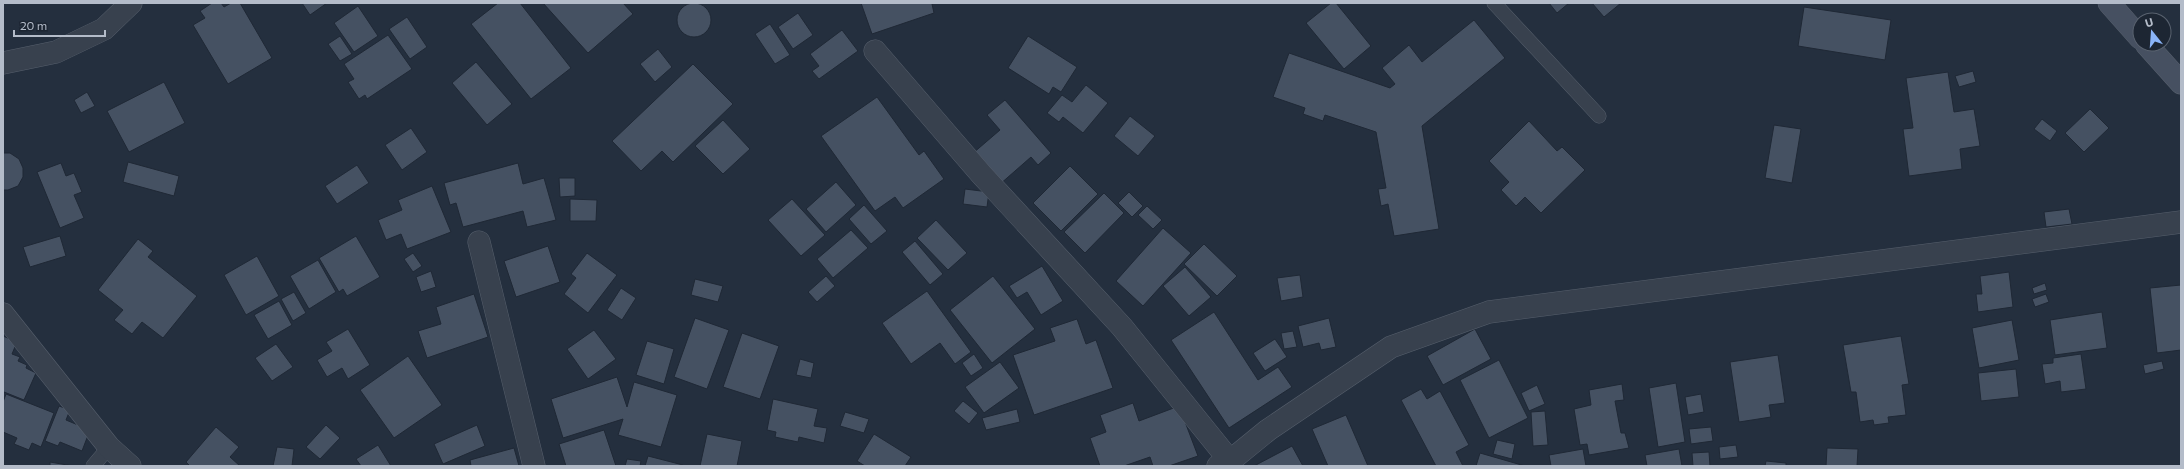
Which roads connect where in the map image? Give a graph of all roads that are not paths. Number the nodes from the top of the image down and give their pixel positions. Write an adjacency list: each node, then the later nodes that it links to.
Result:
1 (131, 3): 7 (street)
2 (1494, 3): 9 (lane)
3 (2109, 3): 4 (main road)
4 (2132, 29)
5 (875, 51): 14 (street)
6 (2153, 52): 8 (main road)
7 (3, 63)
8 (2181, 84)
9 (1599, 116)
10 (2181, 222): 14 (street)
11 (479, 242): 17 (street)
12 (3, 314): 13 (street)
13 (109, 447): 15 (lane); 16 (street)
14 (1224, 464)
15 (93, 466)
16 (130, 466)
17 (534, 466)

